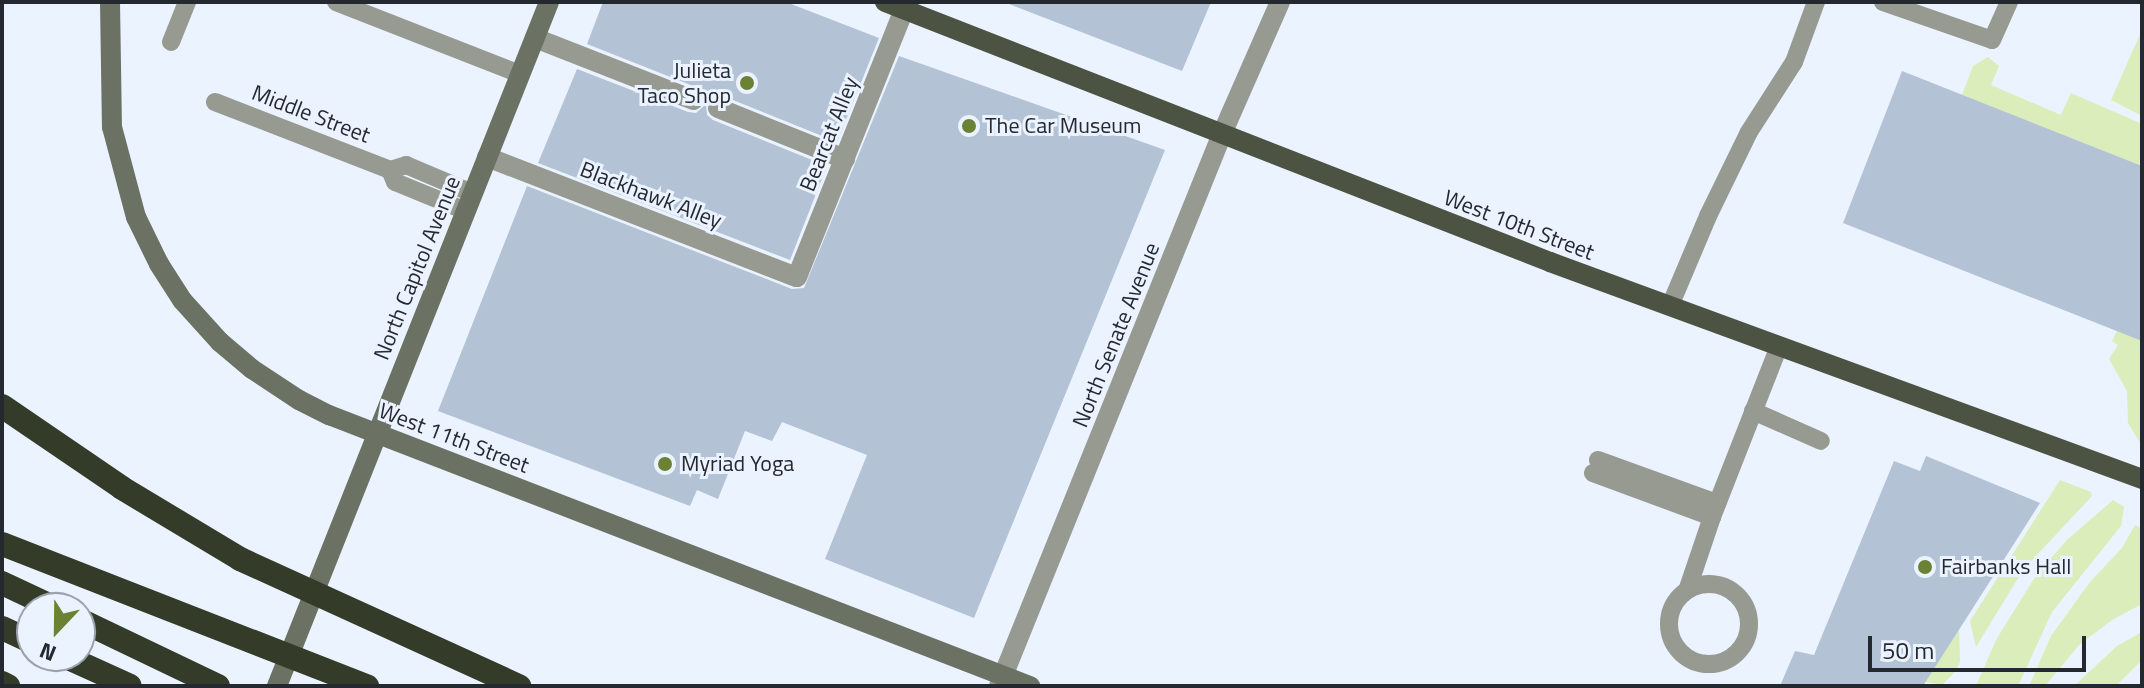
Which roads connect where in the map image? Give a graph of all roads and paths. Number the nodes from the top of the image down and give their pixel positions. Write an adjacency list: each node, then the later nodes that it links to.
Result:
1 (110, 2): 25 (main road, West 11th Street)
2 (187, 2): 11 (lane)
3 (336, 2): 12 (lane)
4 (549, 2): 10 (main road, North Capitol Avenue)
5 (1280, 2): 16 (street, North Senate Avenue)
6 (1816, 2): 21 (lane)
7 (1883, 2): 8 (lane)
8 (2009, 2)
9 (899, 4): 16 (main road, West 10th Street); 18 (street, Bearcat Alley)
10 (535, 38): 12 (main road, North Capitol Avenue); 13 (street)
11 (171, 42)
12 (520, 74): 17 (main road, North Capitol Avenue)
13 (693, 100)
14 (215, 102): 19 (lane, Middle Street)
15 (718, 108): 18 (street)
16 (1222, 134): 21 (main road, West 10th Street); 36 (street, North Senate Avenue)
17 (487, 157): 19 (main road, North Capitol Avenue); 20 (street, Blackhawk Alley)
18 (845, 159): 20 (street, Bearcat Alley)
19 (469, 202): 25 (main road, North Capitol Avenue)
20 (797, 277)
21 (1670, 306): 22 (main road, West 10th Street)
22 (1779, 346): 24 (lane); 28 (main road, West 10th Street)
23 (2, 406): 43 (highway)
24 (1753, 411): 26 (lane); 29 (lane)
25 (377, 433): 36 (main road, West 11th Street); 41 (main road, North Capitol Avenue)
26 (1821, 441)
27 (1595, 466): 29 (lane)
28 (2136, 476)
29 (1714, 510): 32 (lane)
30 (2, 544): 42 (highway)
31 (2, 583): 33 (highway)
32 (1688, 588): 32 (lane)
33 (21, 592)
34 (96, 628): 40 (highway)
35 (96, 671): 39 (highway)
36 (1001, 681): 44 (main road, West 11th Street)
37 (2, 683): 38 (highway)
38 (8, 686)
39 (130, 686)
40 (218, 686)
41 (277, 686)
42 (367, 686)
43 (519, 686)
44 (1030, 686)

